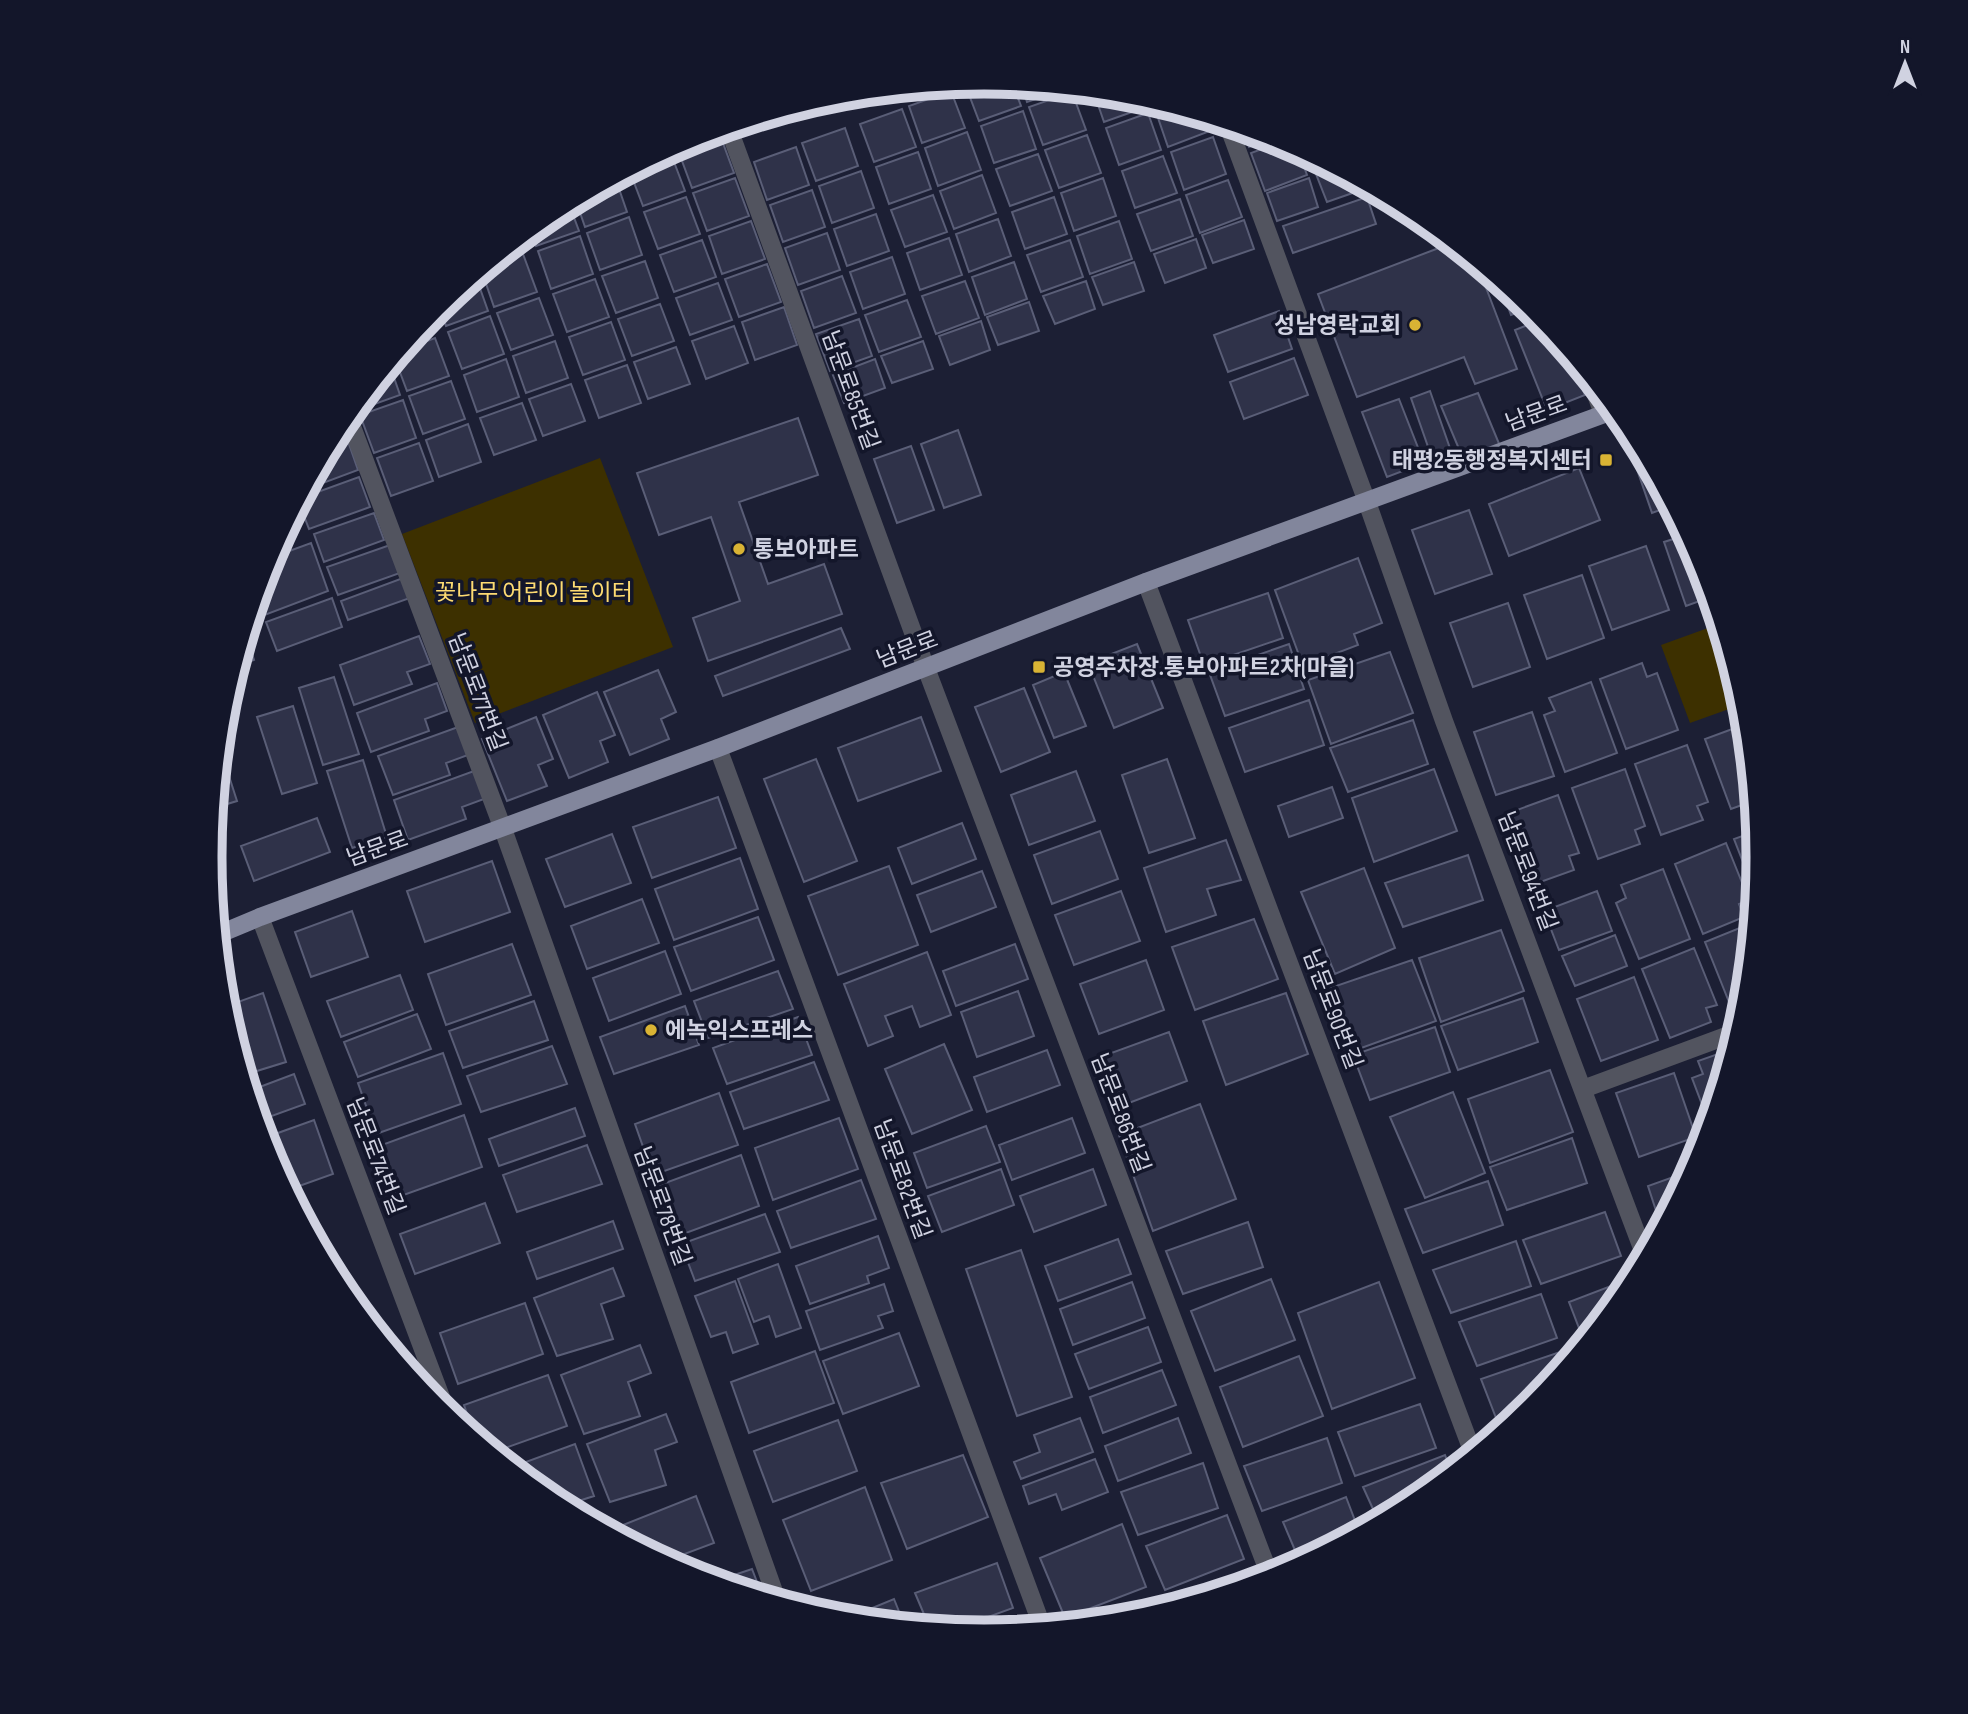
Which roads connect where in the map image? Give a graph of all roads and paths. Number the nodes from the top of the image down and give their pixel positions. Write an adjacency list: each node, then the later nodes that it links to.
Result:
1 (1232, 136): 5 (street, 남문로94번길)
2 (732, 138): 7 (street, 남문로85번길)
3 (1604, 414): 5 (main road, 남문로)
4 (353, 429): 9 (street, 남문로77번길)
5 (1367, 502): 6 (main road, 남문로); 13 (street, 남문로94번길)
6 (1146, 582): 7 (main road, 남문로); 16 (street, 남문로90번길)
7 (926, 668): 8 (main road, 남문로); 17 (street, 남문로86번길)
8 (718, 748): 9 (main road, 남문로); 19 (street, 남문로82번길)
9 (503, 829): 10 (main road, 남문로); 18 (street, 남문로78번길)
10 (260, 917): 11 (main road, 남문로); 15 (street, 남문로74번길)
11 (225, 931)
12 (1725, 1035): 13 (street)
13 (1583, 1088): 14 (street, 남문로94번길)
14 (1640, 1244)
15 (438, 1388)
16 (1470, 1444)
17 (1266, 1565)
18 (773, 1590)
19 (1039, 1618)

